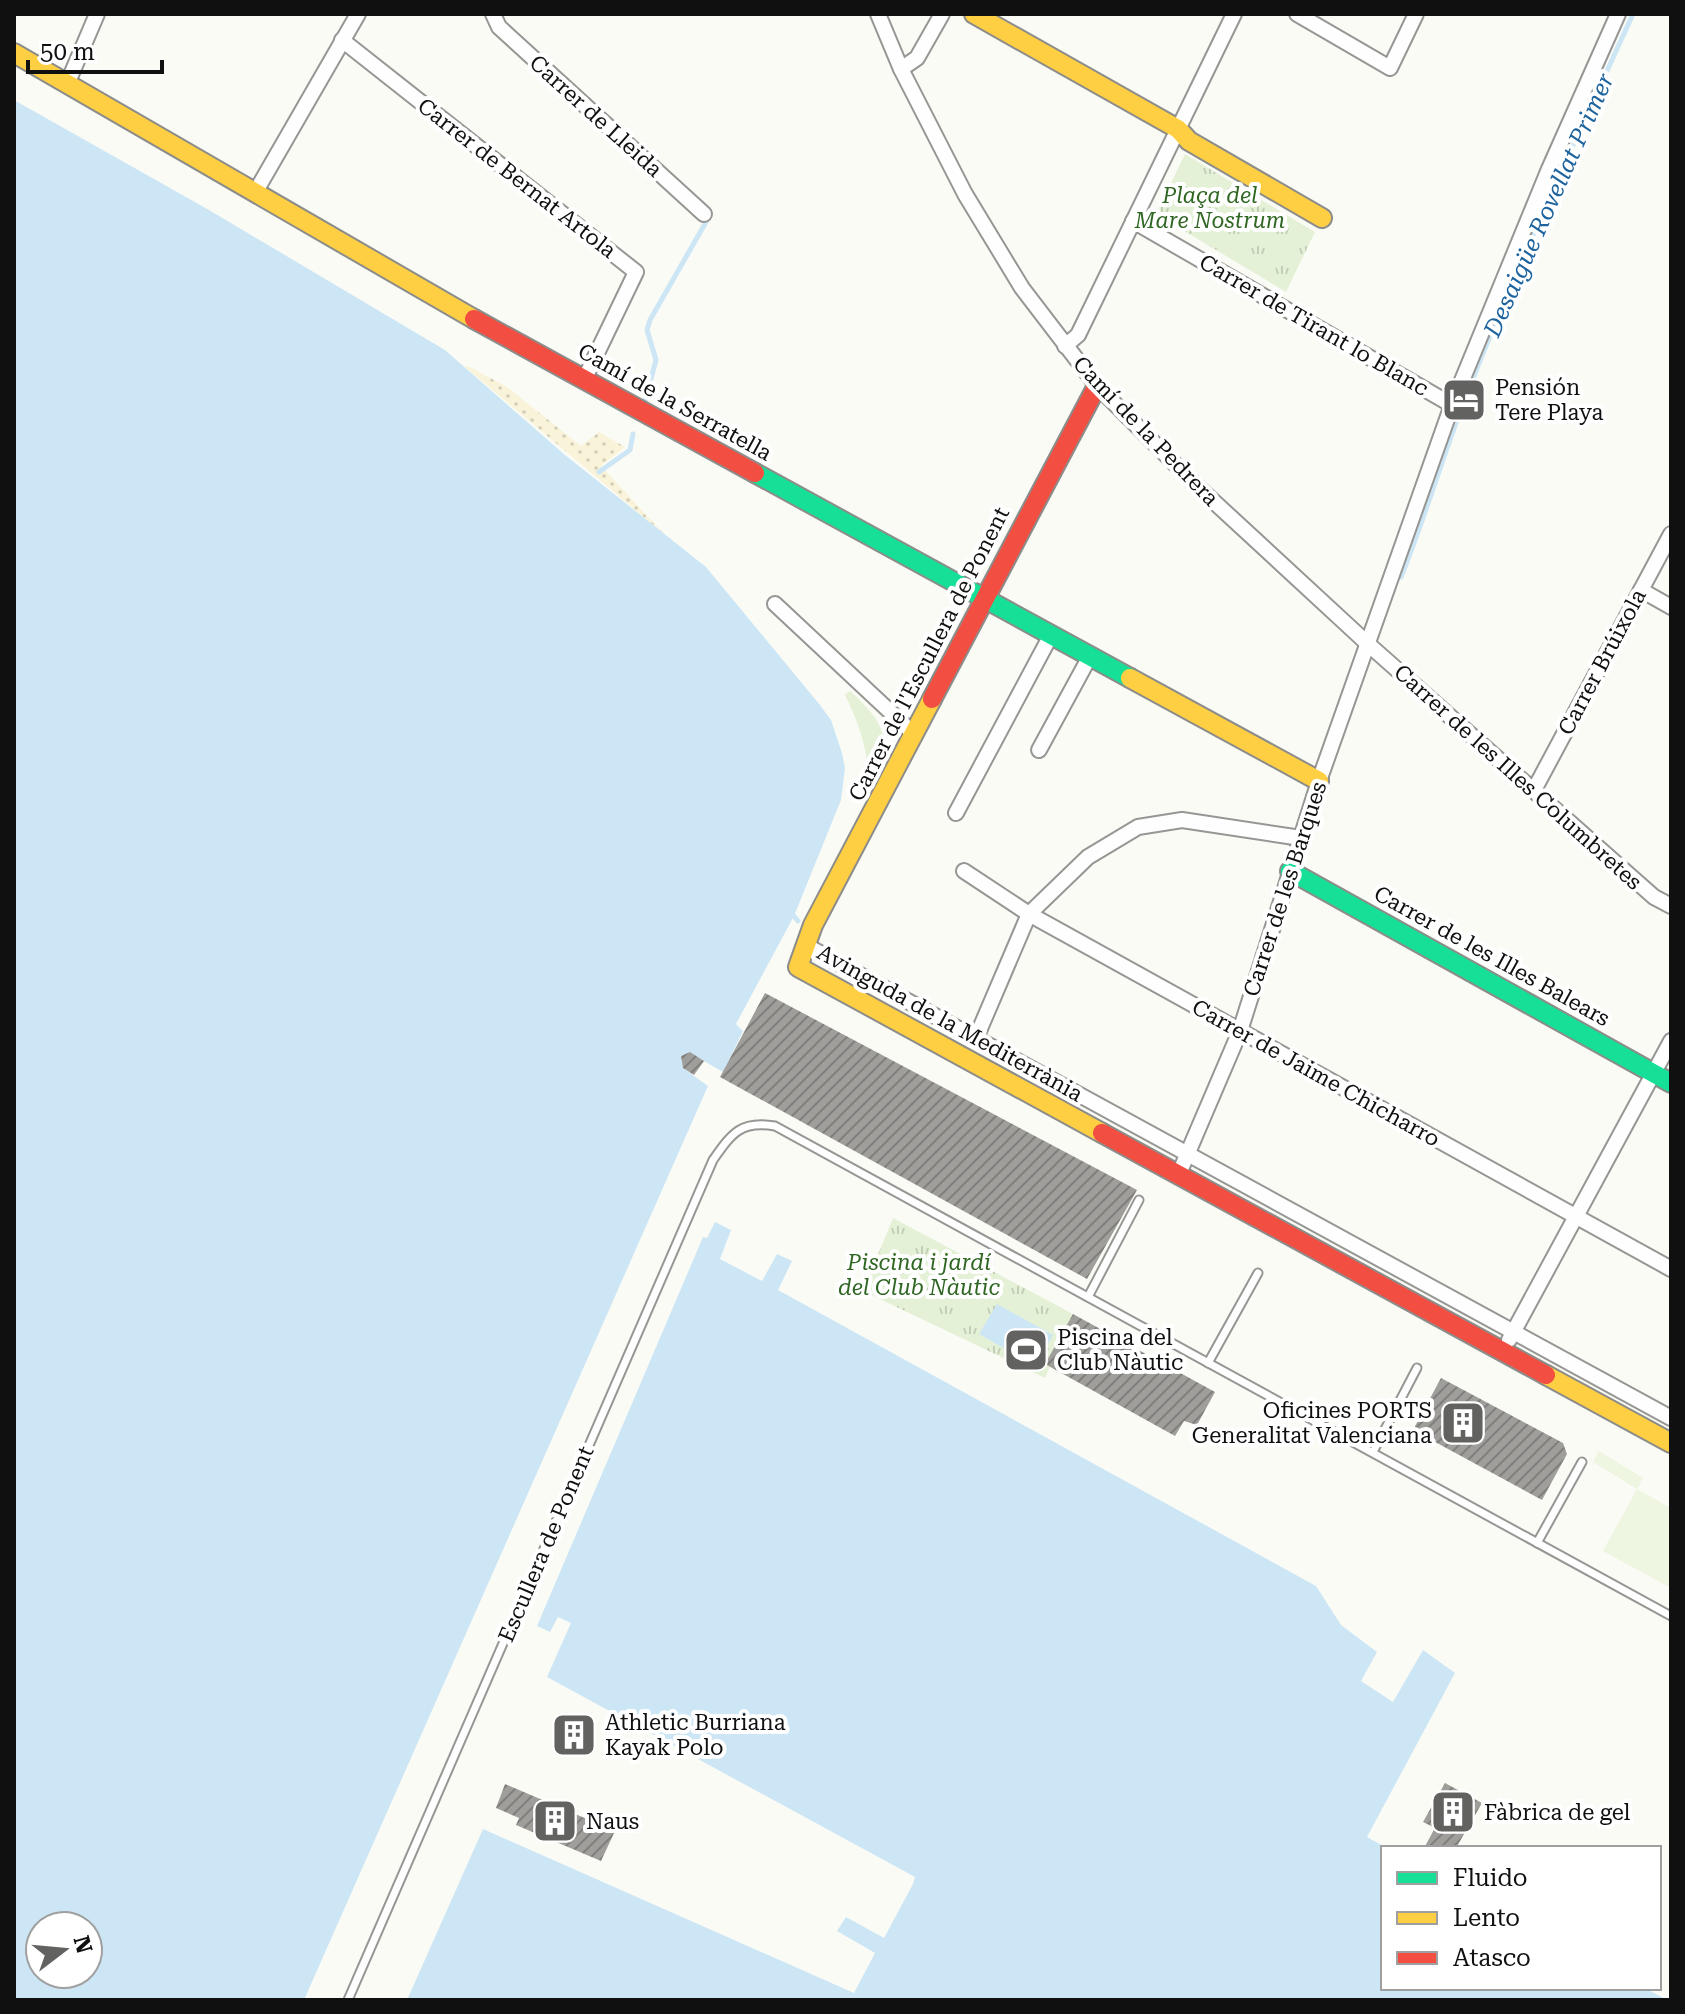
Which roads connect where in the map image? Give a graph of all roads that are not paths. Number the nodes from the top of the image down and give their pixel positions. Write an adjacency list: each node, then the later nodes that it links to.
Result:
1 (97, 14): 14 (street)
2 (358, 14): 11 (street)
3 (493, 14): 17 (street, Carrer de Lleida)
4 (878, 14): 13 (street, Camí de la Pedrera)
5 (942, 14): 13 (street)
6 (974, 14): 15 (street)
7 (1234, 14): 15 (street)
8 (1297, 14): 9 (street)
9 (1416, 14)
10 (1618, 14): 23 (street, Carrer de les Barques)
11 (342, 40): 16 (street); 21 (street, Carrer de Bernat Artola)
12 (14, 53): 14 (street, Camí de la Serratella)
13 (901, 69): 20 (street, Camí de la Pedrera)
14 (68, 82): 16 (street, Camí de la Serratella)
15 (1178, 129): 18 (street); 19 (street)
16 (256, 191): 21 (street, Camí de la Serratella)
17 (704, 214)
18 (1322, 218)
19 (1133, 221): 20 (street); 23 (street, Carrer de Tirant lo Blanc)
20 (1065, 346): 22 (street, Camí de la Pedrera)
21 (584, 380): 26 (street, Camí de la Serratella)
22 (1097, 386): 26 (street, Carrer de l'Escullera de Ponent); 30 (street, Camí de la Pedrera)
23 (1452, 405): 30 (street, Carrer de les Barques)
24 (1671, 534): 25 (street, Carrer Brúixola)
25 (1641, 590): 28 (street); 35 (street, Carrer Brúixola)
26 (984, 598): 29 (street, Camí de la Serratella); 32 (street, Carrer de l'Escullera de Ponent)
27 (775, 604): 32 (street)
28 (1671, 607)
29 (1051, 635): 31 (street, Camí de la Serratella); 36 (street)
30 (1368, 644): 34 (street, Carrer de les Barques); 35 (street, Carrer de les Illes Columbretes)
31 (1089, 658): 33 (street); 34 (street, Camí de la Serratella)
32 (915, 735): 42 (street, Carrer de l'Escullera de Ponent)
33 (1039, 750)
34 (1319, 781): 37 (street, Carrer de les Barques)
35 (1534, 790): 40 (street, Carrer de les Illes Columbretes)
36 (956, 813)
37 (1301, 838): 39 (street, Carrer de les Barques); 41 (street)
38 (964, 871): 41 (street, Carrer de Jaime Chicharro)
39 (1290, 871): 43 (street, Carrer de les Barques); 46 (street, Carrer de les Illes Balears)
40 (1671, 906)
41 (1029, 914): 43 (street, Carrer de Jaime Chicharro); 44 (street)
42 (805, 945): 44 (street, Avinguda de la Mediterrània); 49 (street, Avinguda de la Mediterrània)
43 (1240, 1031): 48 (street, Carrer de les Barques); 51 (street, Carrer de Jaime Chicharro)
44 (976, 1038): 48 (street, Avinguda de la Mediterrània)
45 (1671, 1041): 46 (street)
46 (1653, 1073): 47 (street, Carrer de les Illes Balears); 51 (street)
47 (1671, 1083)
48 (1187, 1155): 49 (street, Carrer de les Barques); 55 (street, Avinguda de la Mediterrània)
49 (1178, 1176): 56 (street, Avinguda de la Mediterrània)
50 (1139, 1200): 54 (lane)
51 (1576, 1216): 52 (street, Carrer de Jaime Chicharro); 55 (street)
52 (1671, 1269)
53 (1258, 1273): 57 (lane)
54 (1088, 1297): 57 (lane); 65 (lane, Escullera de Ponent)
55 (1513, 1332): 56 (street); 59 (street, Avinguda de la Mediterrània)
56 (1503, 1352): 60 (street, Avinguda de la Mediterrània)
57 (1208, 1363): 61 (lane)
58 (1417, 1368): 61 (lane)
59 (1671, 1418)
60 (1671, 1443)
61 (1373, 1452): 63 (lane)
62 (1582, 1462): 63 (lane)
63 (1537, 1543): 64 (lane)
64 (1671, 1616)
65 (348, 2000)

